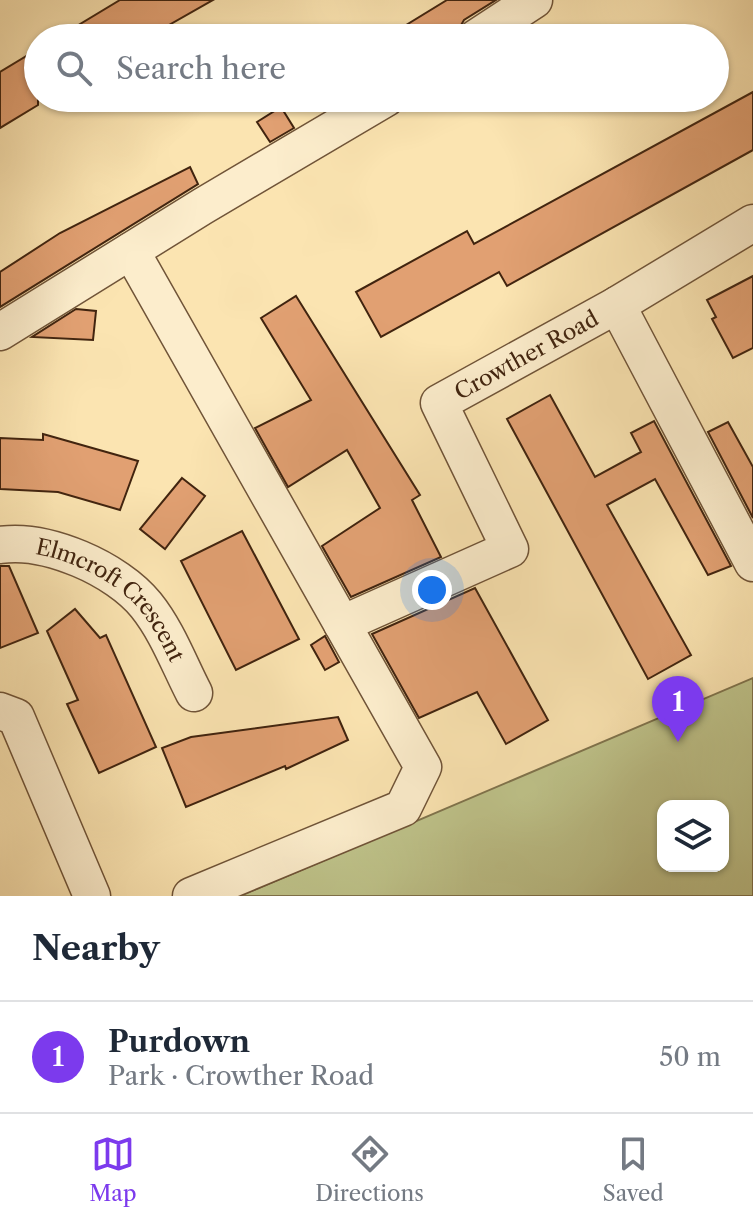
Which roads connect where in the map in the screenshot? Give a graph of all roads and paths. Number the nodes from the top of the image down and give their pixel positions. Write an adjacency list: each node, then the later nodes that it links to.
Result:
1 (534, 0): 2 (street)
2 (497, 24)
3 (363, 112): 5 (street)
4 (753, 223): 6 (street, Crowther Road)
5 (131, 251): 7 (street); 10 (street)
6 (617, 305): 9 (street); 10 (street, Crowther Road)
7 (0, 332)
8 (0, 545): 11 (street, Elmcroft Crescent)
9 (753, 563)
10 (342, 624): 14 (street)
11 (194, 693)
12 (0, 711): 13 (street)
13 (92, 896)
14 (191, 896)

